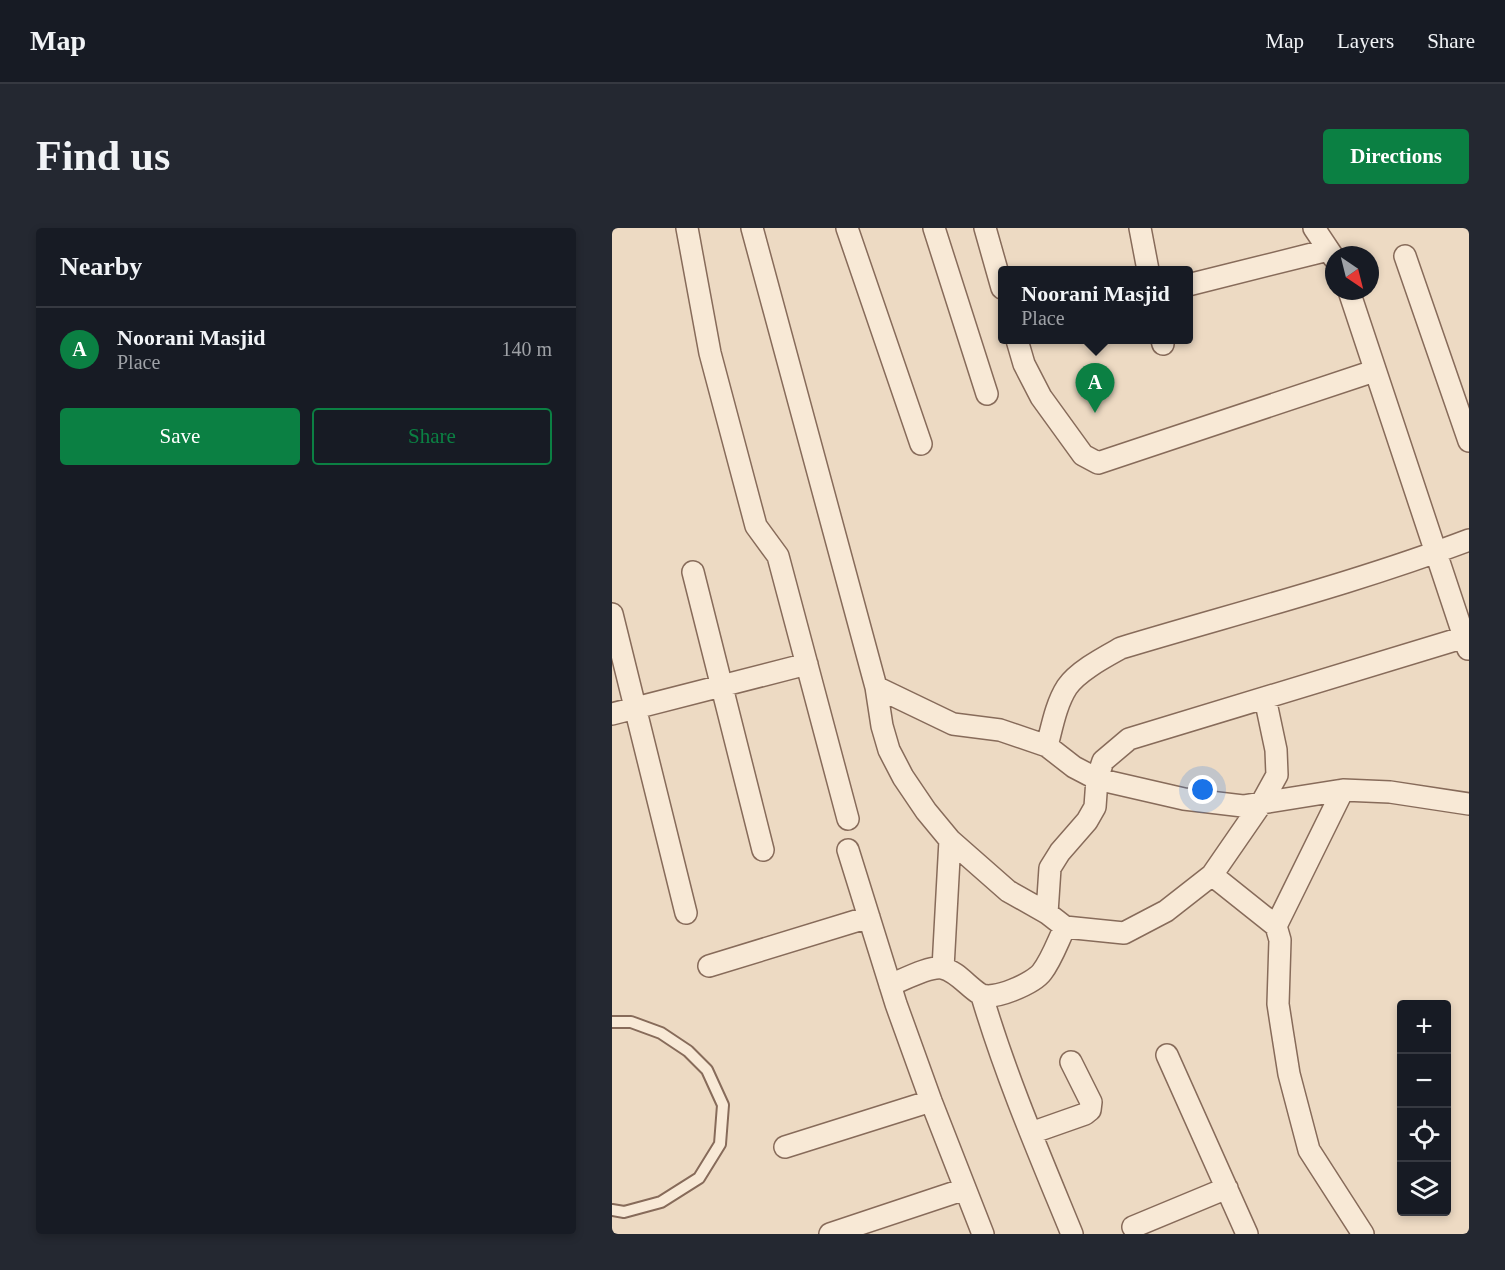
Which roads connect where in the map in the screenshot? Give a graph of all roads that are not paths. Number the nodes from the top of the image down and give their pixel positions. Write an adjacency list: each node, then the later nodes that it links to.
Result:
1 (687, 228): 25 (street)
2 (753, 228): 27 (street)
3 (847, 228): 19 (street)
4 (934, 228): 17 (street)
5 (985, 228): 12 (street)
6 (1140, 228): 11 (street)
7 (1314, 228): 8 (street)
8 (1326, 246)
9 (1325, 255): 13 (street)
10 (1405, 256): 18 (street)
11 (1147, 266)
12 (998, 274)
13 (1193, 284)
14 (1351, 300): 16 (street)
15 (1018, 344): 16 (street)
16 (1374, 371): 21 (street)
17 (987, 394)
18 (1469, 441)
19 (921, 444)
20 (1469, 540): 21 (street)
21 (1436, 553): 24 (street); 31 (street)
22 (693, 572): 26 (street)
23 (612, 614): 29 (street)
24 (1467, 644): 28 (street)
25 (807, 664): 26 (street); 36 (street)
26 (722, 686): 29 (street); 38 (street)
27 (876, 687): 31 (street); 37 (street)
28 (1265, 698): 32 (street); 34 (street)
29 (635, 708): 30 (street); 41 (street)
30 (612, 714)
31 (1047, 746): 32 (street)
32 (1106, 775): 34 (street); 42 (street)
33 (1343, 790): 34 (street); 35 (street); 44 (street)
34 (1261, 804): 40 (street)
35 (1469, 804)
36 (848, 819)
37 (950, 840): 42 (street); 47 (street)
38 (763, 850)
39 (848, 850): 43 (street)
40 (1212, 875): 44 (street); 45 (street)
41 (686, 912)
42 (1047, 913): 45 (street)
43 (869, 917): 46 (street); 48 (street)
44 (1276, 926): 64 (street)
45 (1065, 927): 49 (street)
46 (709, 966)
47 (943, 968): 48 (street); 49 (street)
48 (890, 985): 53 (street)
49 (982, 996): 54 (street)
50 (612, 1022): 58 (lane)
51 (1167, 1055): 56 (street)
52 (1071, 1062): 54 (street)
53 (931, 1101): 55 (street); 57 (street)
54 (1030, 1133): 62 (street)
55 (785, 1147)
56 (1227, 1188): 59 (street); 63 (street)
57 (965, 1189): 60 (street); 61 (street)
58 (612, 1210)
59 (1133, 1227)
60 (830, 1234)
61 (983, 1234)
62 (1072, 1234)
63 (1247, 1234)
64 (1363, 1234)

